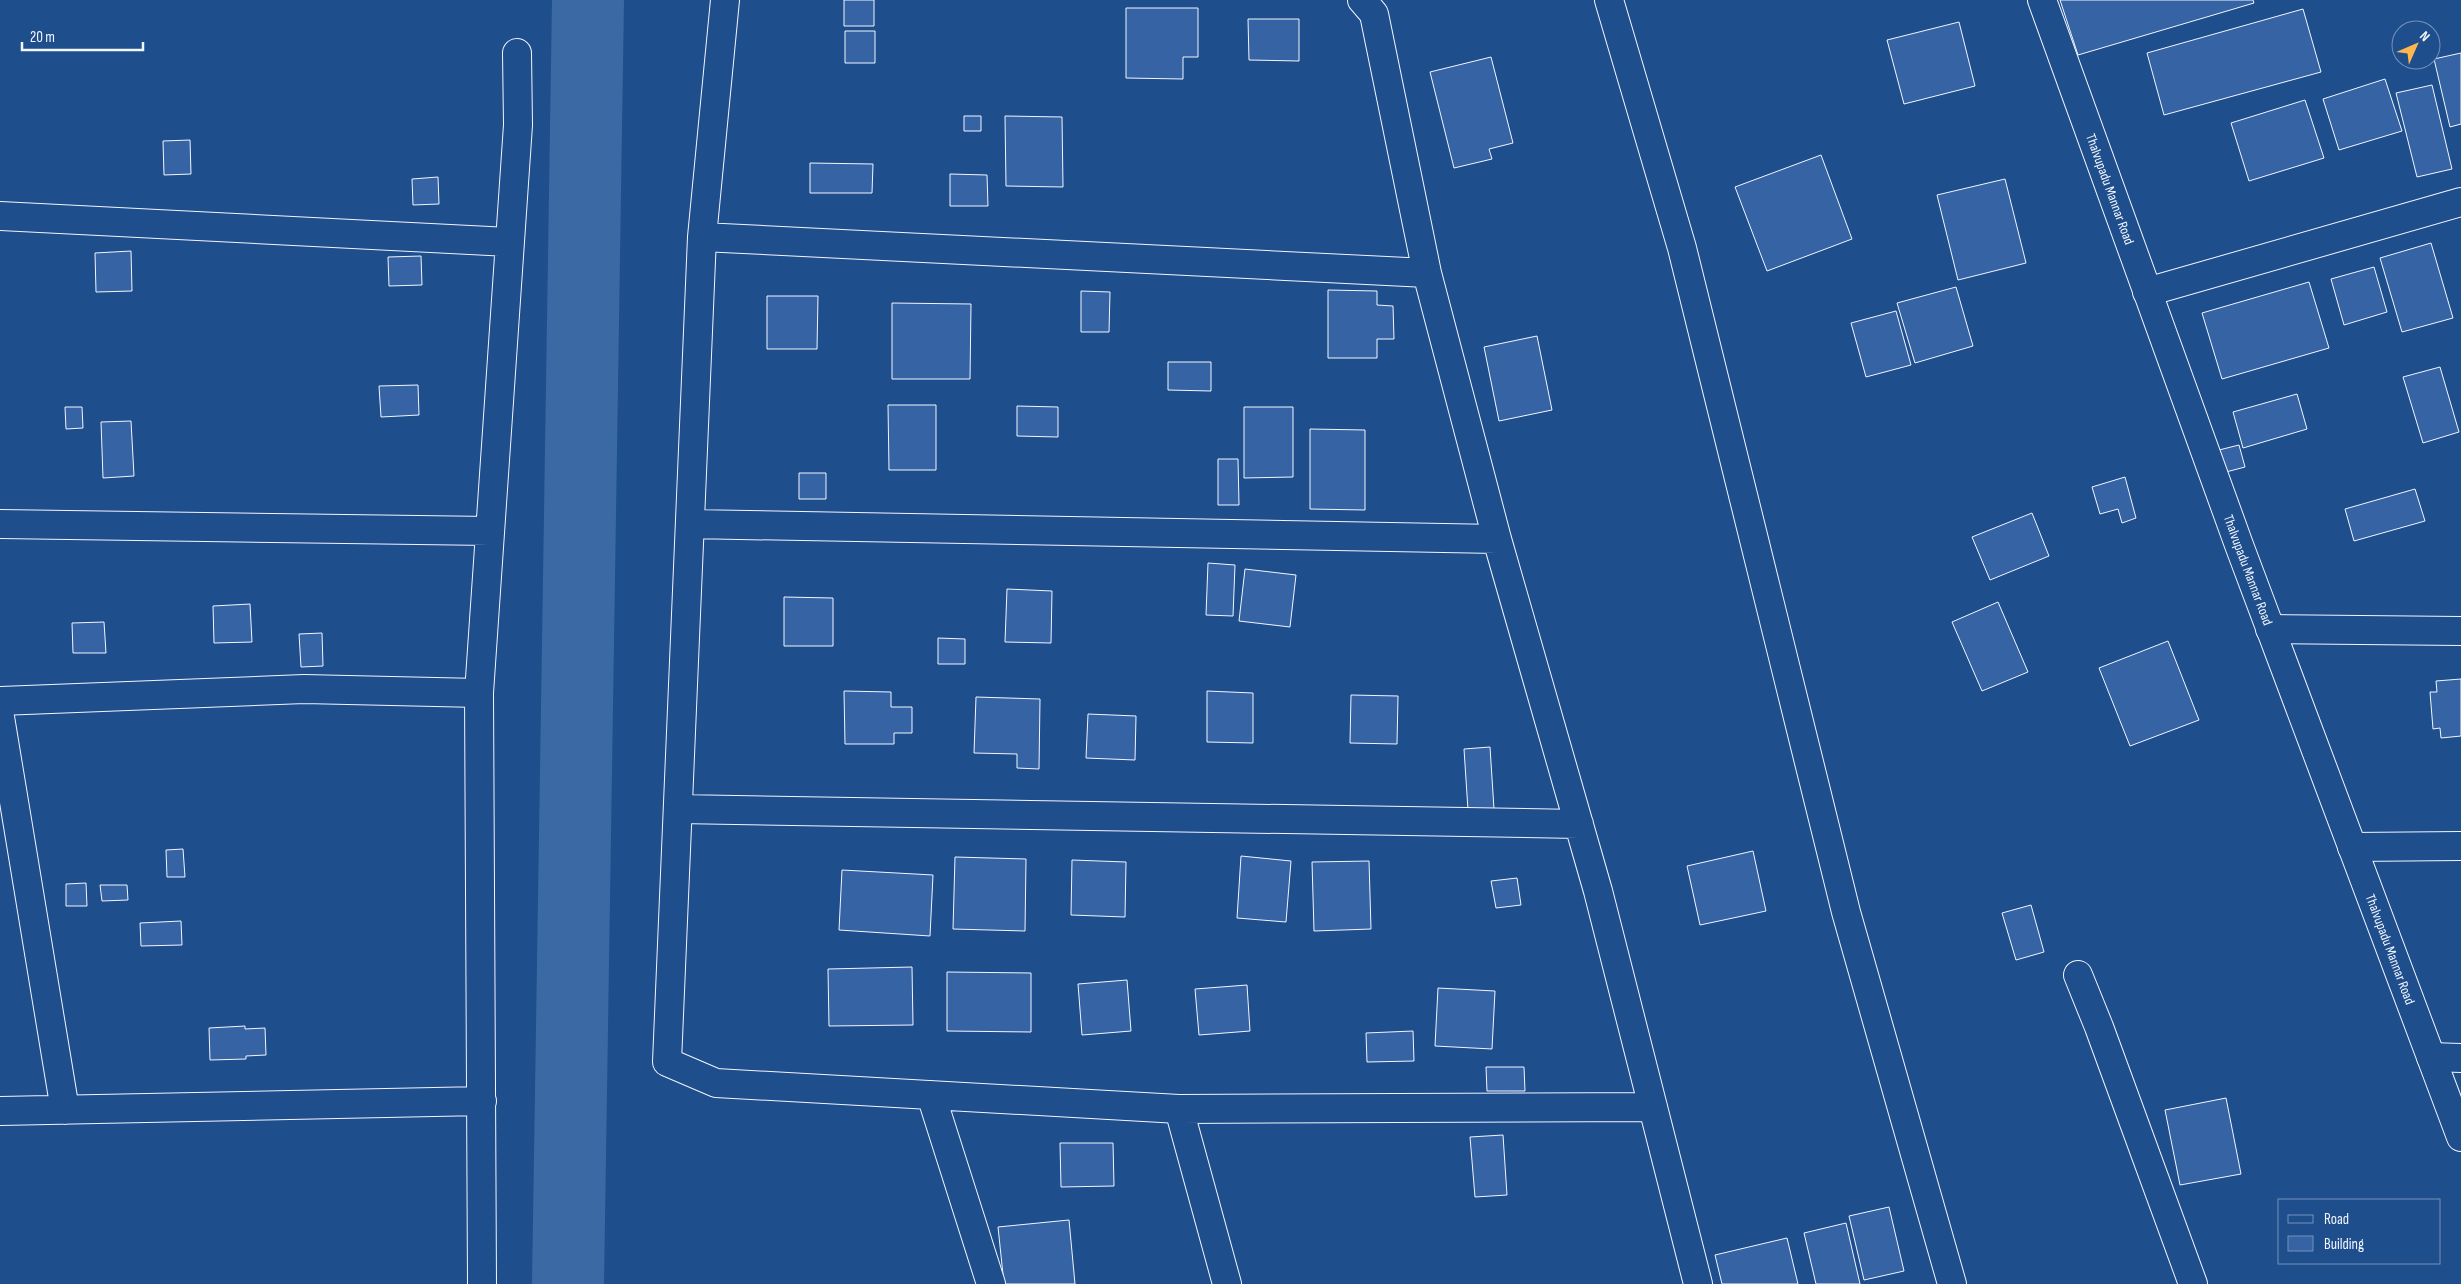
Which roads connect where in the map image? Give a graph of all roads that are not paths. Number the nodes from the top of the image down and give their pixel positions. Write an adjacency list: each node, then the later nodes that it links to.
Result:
1 (725, 0): 8 (street)
2 (1362, 0): 10 (street)
3 (1609, 0): 39 (street)
4 (2042, 0): 11 (street, Thalvupadu Mannar Road)
5 (517, 53): 9 (street)
6 (2461, 202): 11 (street)
7 (0, 216): 9 (street)
8 (702, 237): 10 (street); 13 (street)
9 (509, 242): 14 (street)
10 (1427, 273): 15 (street)
11 (2148, 292): 16 (street, Thalvupadu Mannar Road)
12 (0, 524): 14 (street)
13 (690, 524): 15 (street); 21 (street)
14 (490, 531): 18 (street)
15 (1497, 539): 22 (street)
16 (2270, 629): 17 (street); 24 (street, Thalvupadu Mannar Road)
17 (2461, 632)
18 (479, 692): 19 (street); 29 (street)
19 (0, 701)
20 (0, 717): 32 (street)
21 (678, 809): 22 (street); 28 (street)
22 (1579, 824): 30 (street)
23 (2461, 846): 24 (street)
24 (2352, 847): 26 (street, Thalvupadu Mannar Road)
25 (2078, 975): 40 (street)
26 (2431, 1057): 27 (street); 34 (street, Thalvupadu Mannar Road)
27 (2461, 1058)
28 (931, 1095): 31 (street); 36 (street)
29 (482, 1101): 32 (street); 35 (street)
30 (1653, 1107): 31 (street); 38 (street)
31 (1179, 1109): 37 (street)
32 (65, 1110): 33 (street)
33 (0, 1111)
34 (2461, 1137)
35 (482, 1284)
36 (991, 1284)
37 (1227, 1284)
38 (1698, 1284)
39 (1952, 1284)
40 (2193, 1284)

